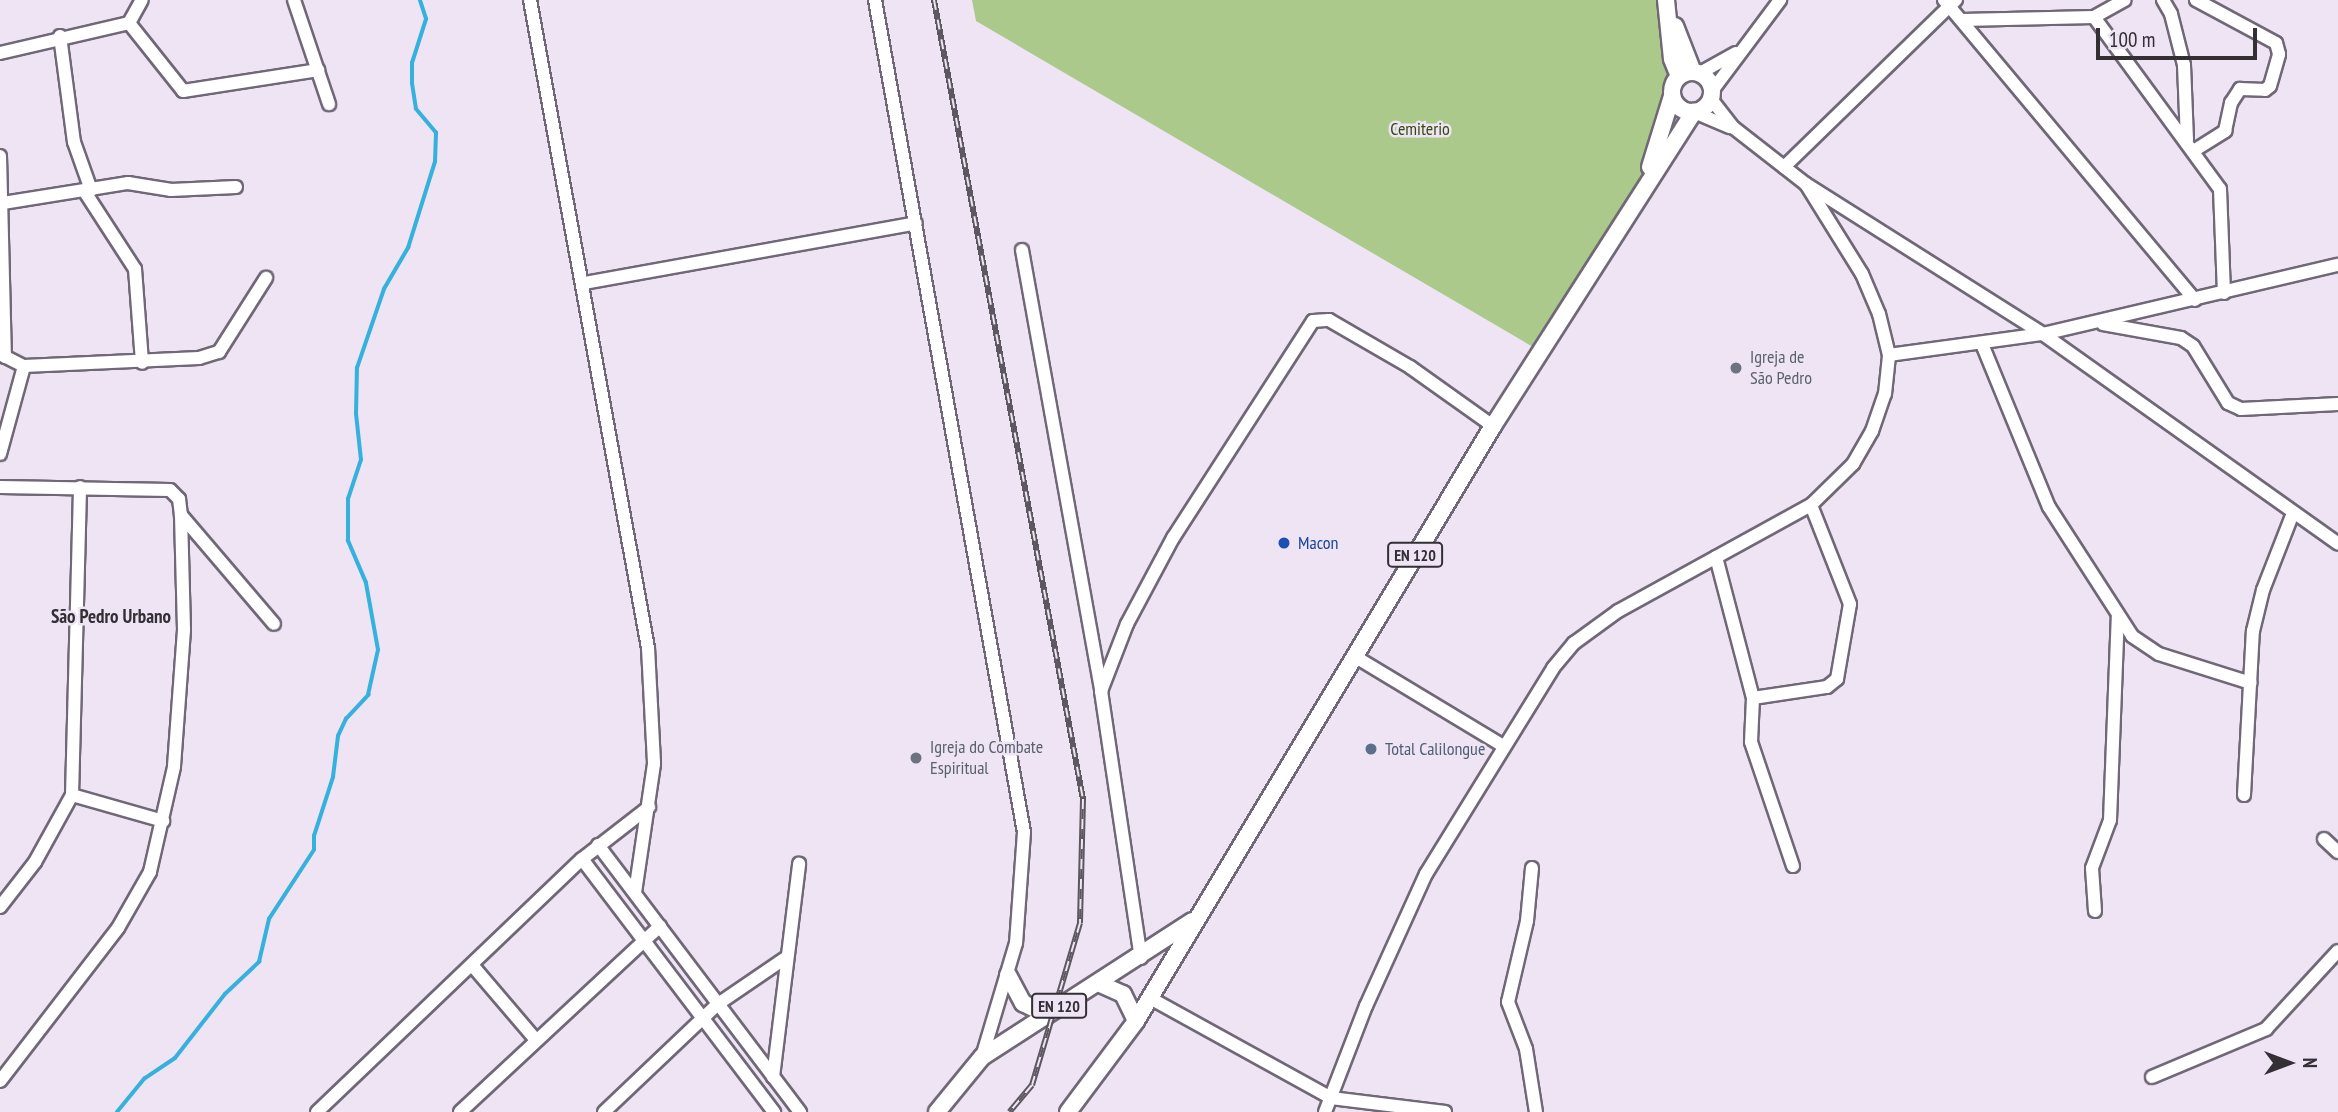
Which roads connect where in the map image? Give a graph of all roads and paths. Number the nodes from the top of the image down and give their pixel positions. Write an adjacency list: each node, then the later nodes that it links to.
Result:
1 (142, 0): 13 (street)
2 (294, 0): 17 (street)
3 (530, 0): 37 (street)
4 (875, 0): 33 (street)
5 (2125, 0): 11 (street)
6 (2163, 0): 24 (street)
7 (2196, 0): 24 (street)
8 (1666, 2): 18 (main road)
9 (1774, 2): 15 (street)
10 (1950, 2): 12 (street); 26 (street)
11 (2094, 17): 12 (street); 24 (street)
12 (1962, 20): 39 (street)
13 (129, 23): 14 (street); 17 (street)
14 (60, 36): 16 (street); 30 (street)
15 (1742, 49): 18 (street); 19 (street)
16 (0, 52)
17 (318, 70): 21 (street)
18 (1691, 74): 19 (main road); 20 (main road, EN 120)
19 (1711, 95): 22 (main road, EN 120); 23 (street)
20 (1672, 96): 22 (main road); 31 (main road, EN 120)
21 (329, 104)
22 (1694, 112): 23 (street); 31 (main road, EN 120)
23 (1734, 128): 26 (street)
24 (2191, 145): 38 (street)
25 (0, 156): 27 (street)
26 (1784, 167): 28 (street)
27 (1, 184): 32 (street)
28 (1806, 184): 41 (street); 43 (street)
29 (236, 187): 30 (street)
30 (88, 191): 32 (street); 45 (street)
31 (1640, 196): 48 (main road, EN 120)
32 (3, 203): 44 (street)
33 (916, 223): 37 (street); 85 (street)
34 (1022, 250): 61 (street)
35 (2338, 265): 38 (street)
36 (266, 278): 45 (street)
37 (584, 283): 66 (street)
38 (2224, 293): 39 (street)
39 (2195, 300): 40 (street)
40 (2096, 323): 41 (street); 47 (street)
41 (2043, 334): 42 (street); 53 (street)
42 (1982, 344): 43 (street); 57 (street)
43 (1889, 355): 52 (street)
44 (2, 356): 46 (street)
45 (142, 363): 46 (street)
46 (24, 366): 49 (street)
47 (2338, 404)
48 (1493, 426): 59 (main road, EN 120); 61 (street)
49 (0, 454)
50 (0, 487): 51 (street)
51 (80, 487): 54 (street); 64 (street)
52 (1811, 505): 56 (street); 62 (street)
53 (2293, 513): 55 (street); 60 (street)
54 (181, 515): 58 (street); 67 (street)
55 (2338, 544)
56 (1716, 558): 62 (street); 63 (street)
57 (2118, 616): 60 (street); 77 (street)
58 (274, 624)
59 (1354, 656): 63 (street); 78 (main road, EN 120)
60 (2251, 683): 65 (street)
61 (1101, 691): 83 (street)
62 (1752, 698): 73 (street)
63 (1503, 746): 98 (street)
64 (72, 795): 67 (street); 76 (street)
65 (2244, 795)
66 (649, 807): 69 (street); 75 (street)
67 (163, 821): 96 (street)
68 (2324, 839): 70 (street)
69 (598, 845): 71 (street); 75 (street)
70 (2338, 852)
71 (582, 859): 80 (street); 84 (street)
72 (799, 864): 82 (street)
73 (1793, 866)
74 (1532, 868): 110 (street)
75 (635, 893): 79 (street)
76 (0, 907)
77 (2095, 911)
78 (1197, 918): 83 (main road, EN 120); 87 (main road, EN 120)
79 (660, 926): 80 (street); 88 (street)
80 (642, 940): 90 (street); 92 (street)
81 (2338, 951): 95 (street)
82 (787, 957): 88 (street); 94 (street)
83 (1141, 958): 86 (main road, EN 120)
84 (472, 965): 92 (street); 101 (street)
85 (1008, 975): 89 (main road); 93 (street)
86 (1098, 983): 89 (main road, EN 120); 91 (main road)
87 (1150, 999): 91 (main road, EN 120); 98 (street)
88 (718, 1004): 90 (street); 94 (street)
89 (1046, 1014): 93 (main road, EN 120)
90 (702, 1018): 100 (street); 103 (street)
91 (1136, 1021): 106 (main road, EN 120)
92 (536, 1040): 102 (street)
93 (982, 1057): 105 (main road, EN 120)
94 (774, 1077): 97 (street)
95 (2152, 1077)
96 (0, 1081)
97 (787, 1094): 100 (street); 104 (street)
98 (1331, 1098): 99 (street); 107 (street)
99 (1384, 1102): 108 (street); 109 (street)
100 (770, 1110)
101 (317, 1112)
102 (460, 1112)
103 (604, 1112)
104 (800, 1112)
105 (937, 1112)
106 (1068, 1112)
107 (1325, 1112)
108 (1395, 1112)
109 (1445, 1112)
110 (1536, 1112)

